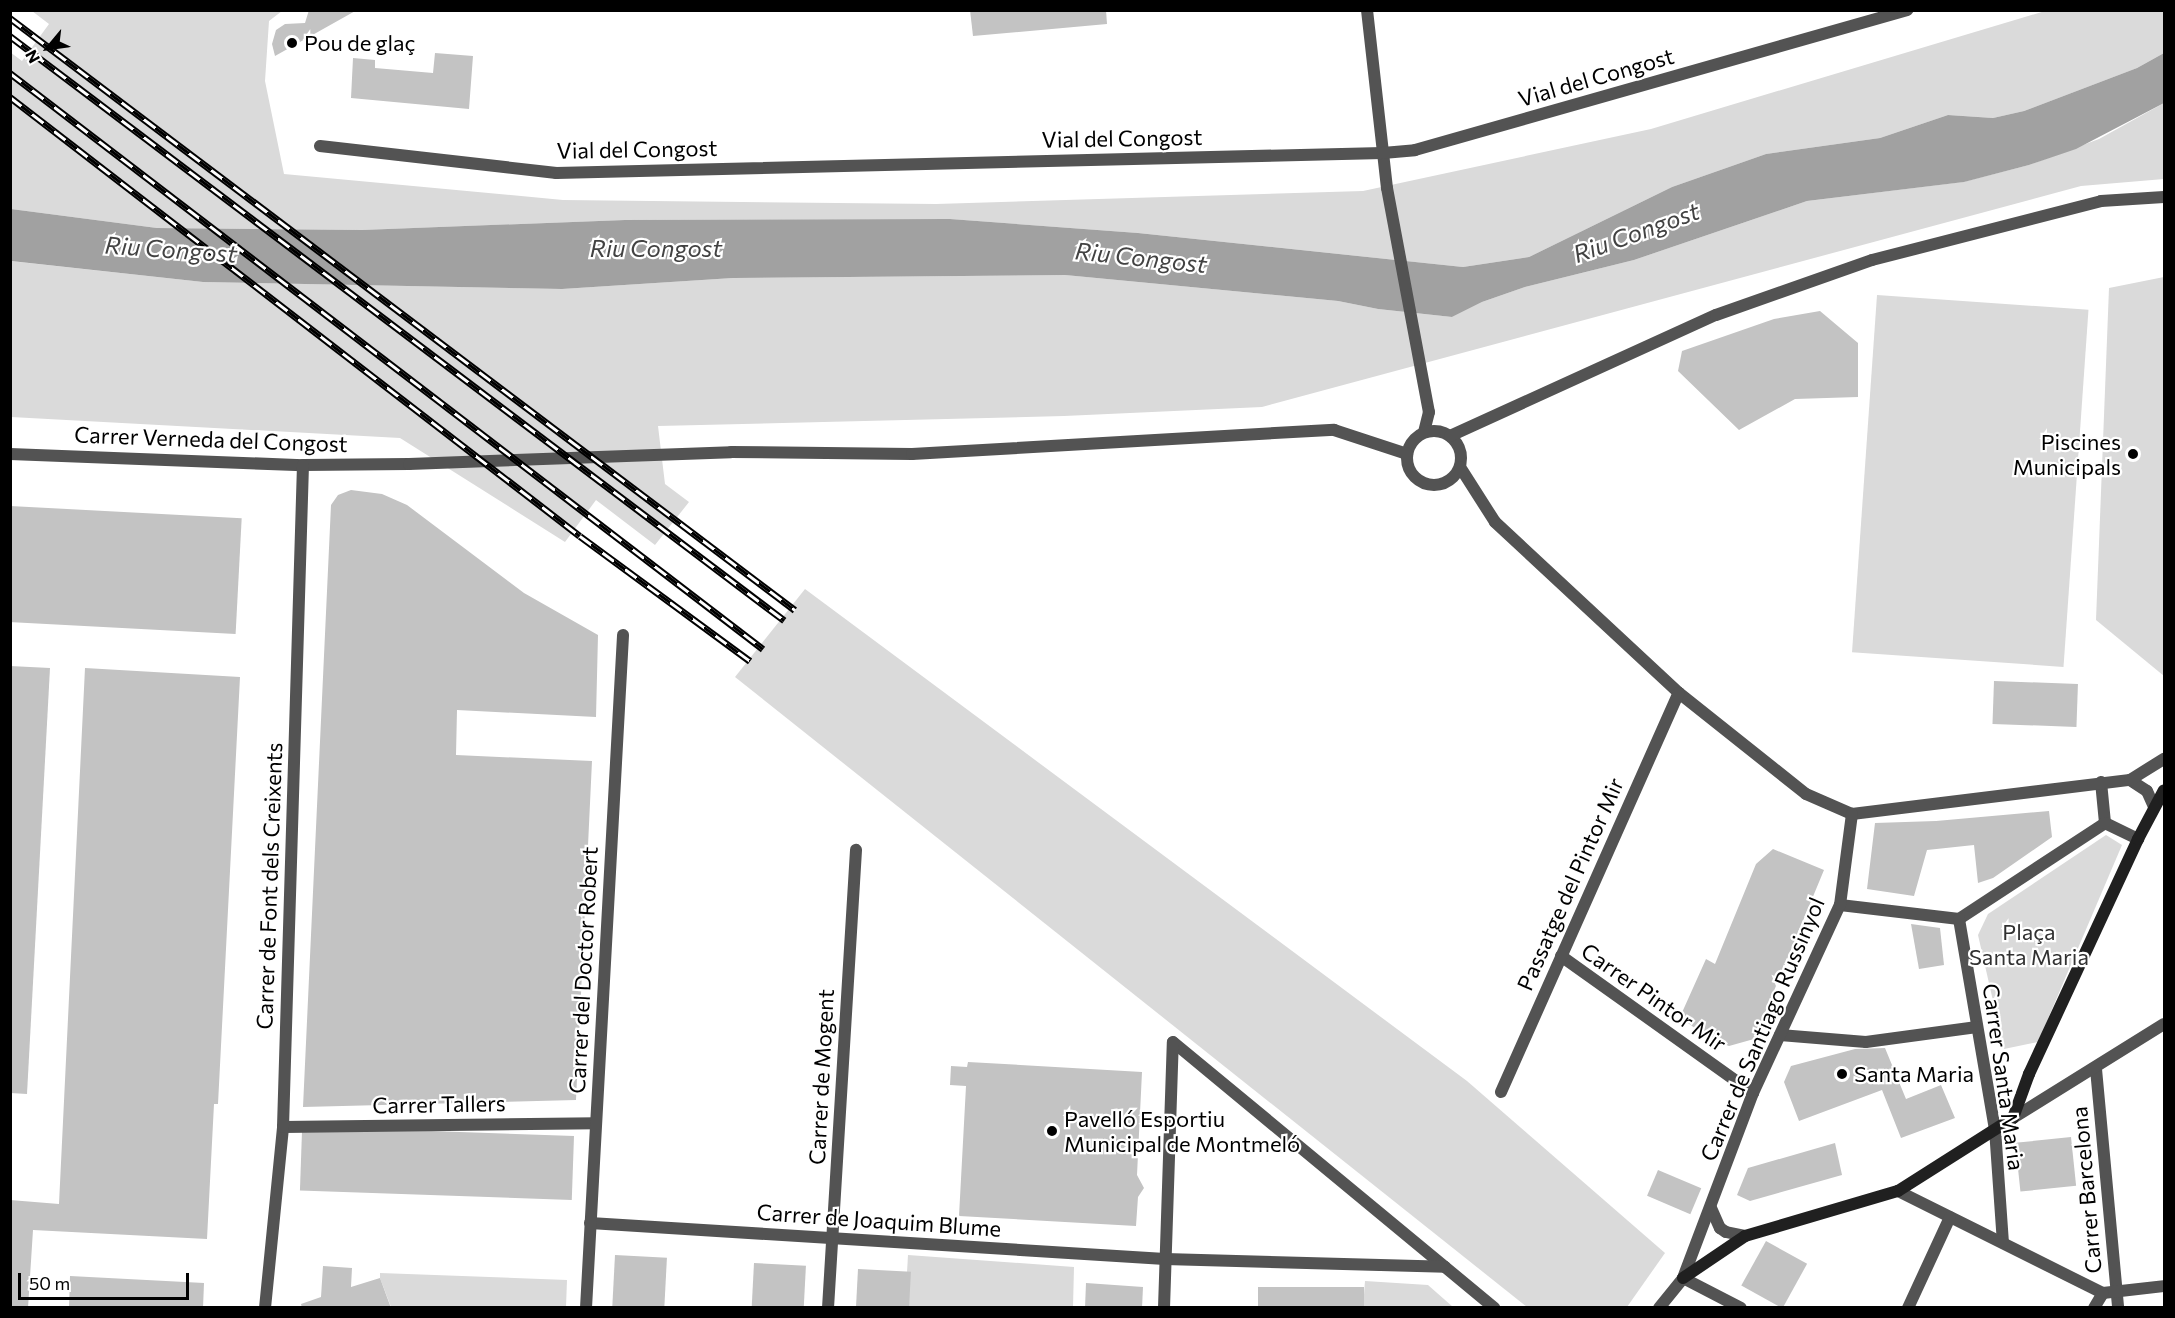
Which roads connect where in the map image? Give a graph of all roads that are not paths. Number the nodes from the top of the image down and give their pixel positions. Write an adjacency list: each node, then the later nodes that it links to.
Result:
1 (1367, 10): 4 (street)
2 (1907, 10): 4 (street, Vial del Congost)
3 (321, 146): 4 (street, Vial del Congost)
4 (1383, 153): 6 (street)
5 (2164, 197): 7 (street)
6 (1424, 432): 7 (street); 9 (street)
7 (1450, 436): 11 (street)
8 (10, 454): 10 (street, Carrer Verneda del Congost)
9 (1407, 454): 10 (street, Carrer Verneda del Congost); 11 (street)
10 (303, 465): 34 (street, Carrer de Font dels Creixents)
11 (1460, 467): 13 (street)
12 (623, 635): 33 (street, Carrer del Doctor Robert)
13 (1679, 693): 19 (street); 25 (street, Passatge del Pintor Mir)
14 (2164, 759): 15 (street)
15 (2130, 780): 16 (street); 18 (street)
16 (2101, 782): 19 (street); 20 (street)
17 (2164, 790): 18 (street)
18 (2154, 807): 21 (street)
19 (1852, 814): 23 (street, Carrer de Santiago Russinyol)
20 (2105, 823): 21 (street); 24 (street)
21 (2138, 839): 32 (street)
22 (856, 850): 41 (street, Carrer de Mogent)
23 (1840, 905): 24 (street); 28 (street, Carrer de Santiago Russinyol)
24 (1959, 918): 27 (street, Carrer Santa Maria)
25 (1560, 956): 30 (street, Passatge del Pintor Mir); 31 (street, Carrer Pintor Mir)
26 (2164, 1024): 29 (street)
27 (1977, 1027): 28 (street); 35 (street, Carrer Santa Maria)
28 (1780, 1035): 31 (street, Carrer de Santiago Russinyol)
29 (2096, 1069): 32 (street); 47 (street, Carrer Barcelona)
30 (1501, 1092)
31 (1753, 1093): 37 (street, Carrer de Santiago Russinyol)
32 (2013, 1118): 35 (street)
33 (596, 1123): 34 (street, Carrer Tallers); 39 (street, Carrer del Doctor Robert)
34 (283, 1127): 49 (street, Carrer de Font dels Creixents)
35 (1995, 1129): 36 (street); 42 (street, Carrer Santa Maria)
36 (1898, 1191): 38 (street); 40 (street)
37 (1711, 1208): 40 (street); 45 (street, Carrer de Santiago Russinyol)
38 (1950, 1217): 42 (street); 56 (street)
39 (590, 1223): 41 (street, Carrer de Joaquim Blume); 50 (street, Carrer del Doctor Robert)
40 (1745, 1236): 45 (street)
41 (833, 1238): 43 (street, Carrer de Joaquim Blume); 51 (street, Carrer de Mogent)
42 (2003, 1243): 48 (street)
43 (1165, 1259): 44 (street, Carrer de Joaquim Blume); 44 (street); 52 (street)
44 (1445, 1267): 53 (street)
45 (1683, 1278): 54 (street, Carrer de Santiago Russinyol); 55 (street)
46 (2164, 1286): 47 (street)
47 (2116, 1289): 48 (street); 58 (street, Carrer Barcelona)
48 (2103, 1293): 57 (street)
49 (265, 1308)
50 (586, 1308)
51 (828, 1308)
52 (1164, 1308)
53 (1494, 1308)
54 (1659, 1308)
55 (1741, 1308)
56 (1908, 1308)
57 (2094, 1308)
58 (2118, 1308)

